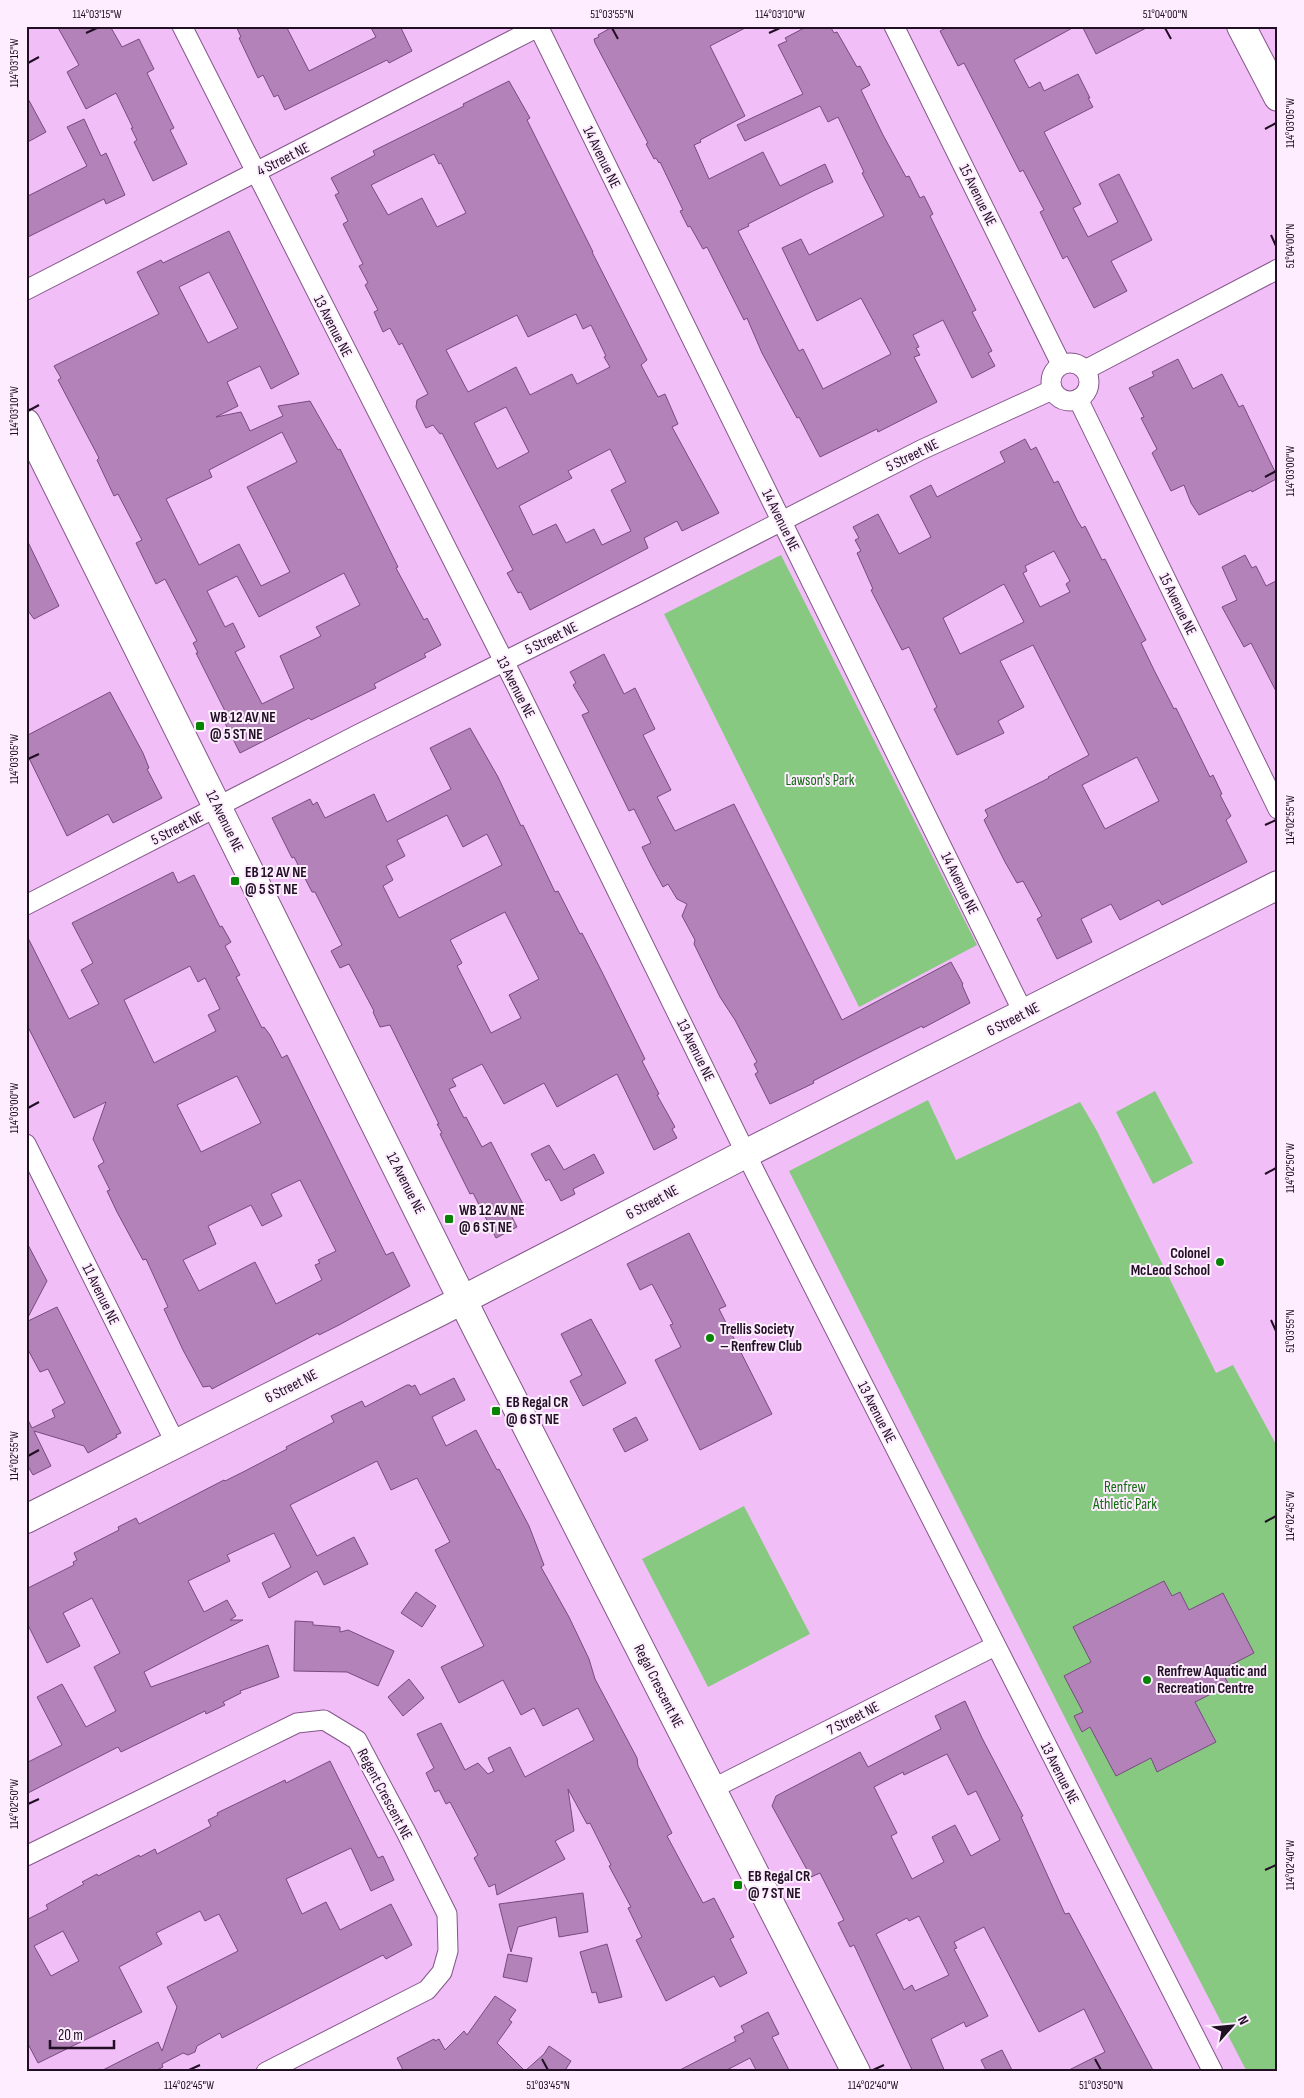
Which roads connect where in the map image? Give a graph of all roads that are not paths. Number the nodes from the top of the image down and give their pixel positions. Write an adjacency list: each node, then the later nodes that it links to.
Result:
1 (182, 26): 6 (street, 13 Avenue NE)
2 (894, 26): 9 (street, 15 Avenue NE)
3 (1241, 26): 5 (main road)
4 (539, 27): 6 (street, 4 Street NE); 14 (street, 14 Avenue NE)
5 (1278, 97)
6 (256, 173): 8 (street, 4 Street NE); 15 (street, 13 Avenue NE)
7 (1278, 269): 10 (street)
8 (26, 290)
9 (1061, 364): 10 (street); 11 (street)
10 (1086, 370): 12 (street)
11 (1052, 390): 12 (street); 14 (street, 5 Street NE)
12 (1078, 399): 17 (street, 15 Avenue NE)
13 (26, 423): 16 (main road, 12 Avenue NE)
14 (782, 520): 15 (street, 5 Street NE); 20 (street, 14 Avenue NE)
15 (504, 661): 16 (street, 5 Street NE); 22 (street, 13 Avenue NE)
16 (218, 807): 19 (street, 5 Street NE); 23 (main road, 12 Avenue NE)
17 (1278, 809)
18 (1278, 885): 20 (main road, 6 Street NE)
19 (26, 905)
20 (1024, 1014): 22 (main road, 6 Street NE)
21 (26, 1144): 24 (street, 11 Avenue NE)
22 (747, 1153): 23 (main road, 6 Street NE); 26 (street, 13 Avenue NE)
23 (464, 1300): 24 (main road, 6 Street NE); 27 (main road, Regal Crescent NE)
24 (176, 1444): 25 (main road, 6 Street NE)
25 (26, 1519)
26 (995, 1646): 27 (street, 7 Street NE); 31 (street, 13 Avenue NE)
27 (712, 1789): 30 (main road, Regal Crescent NE)
28 (26, 1856): 29 (street, Regent Crescent NE)
29 (266, 2072)
30 (856, 2072)
31 (1213, 2072)

